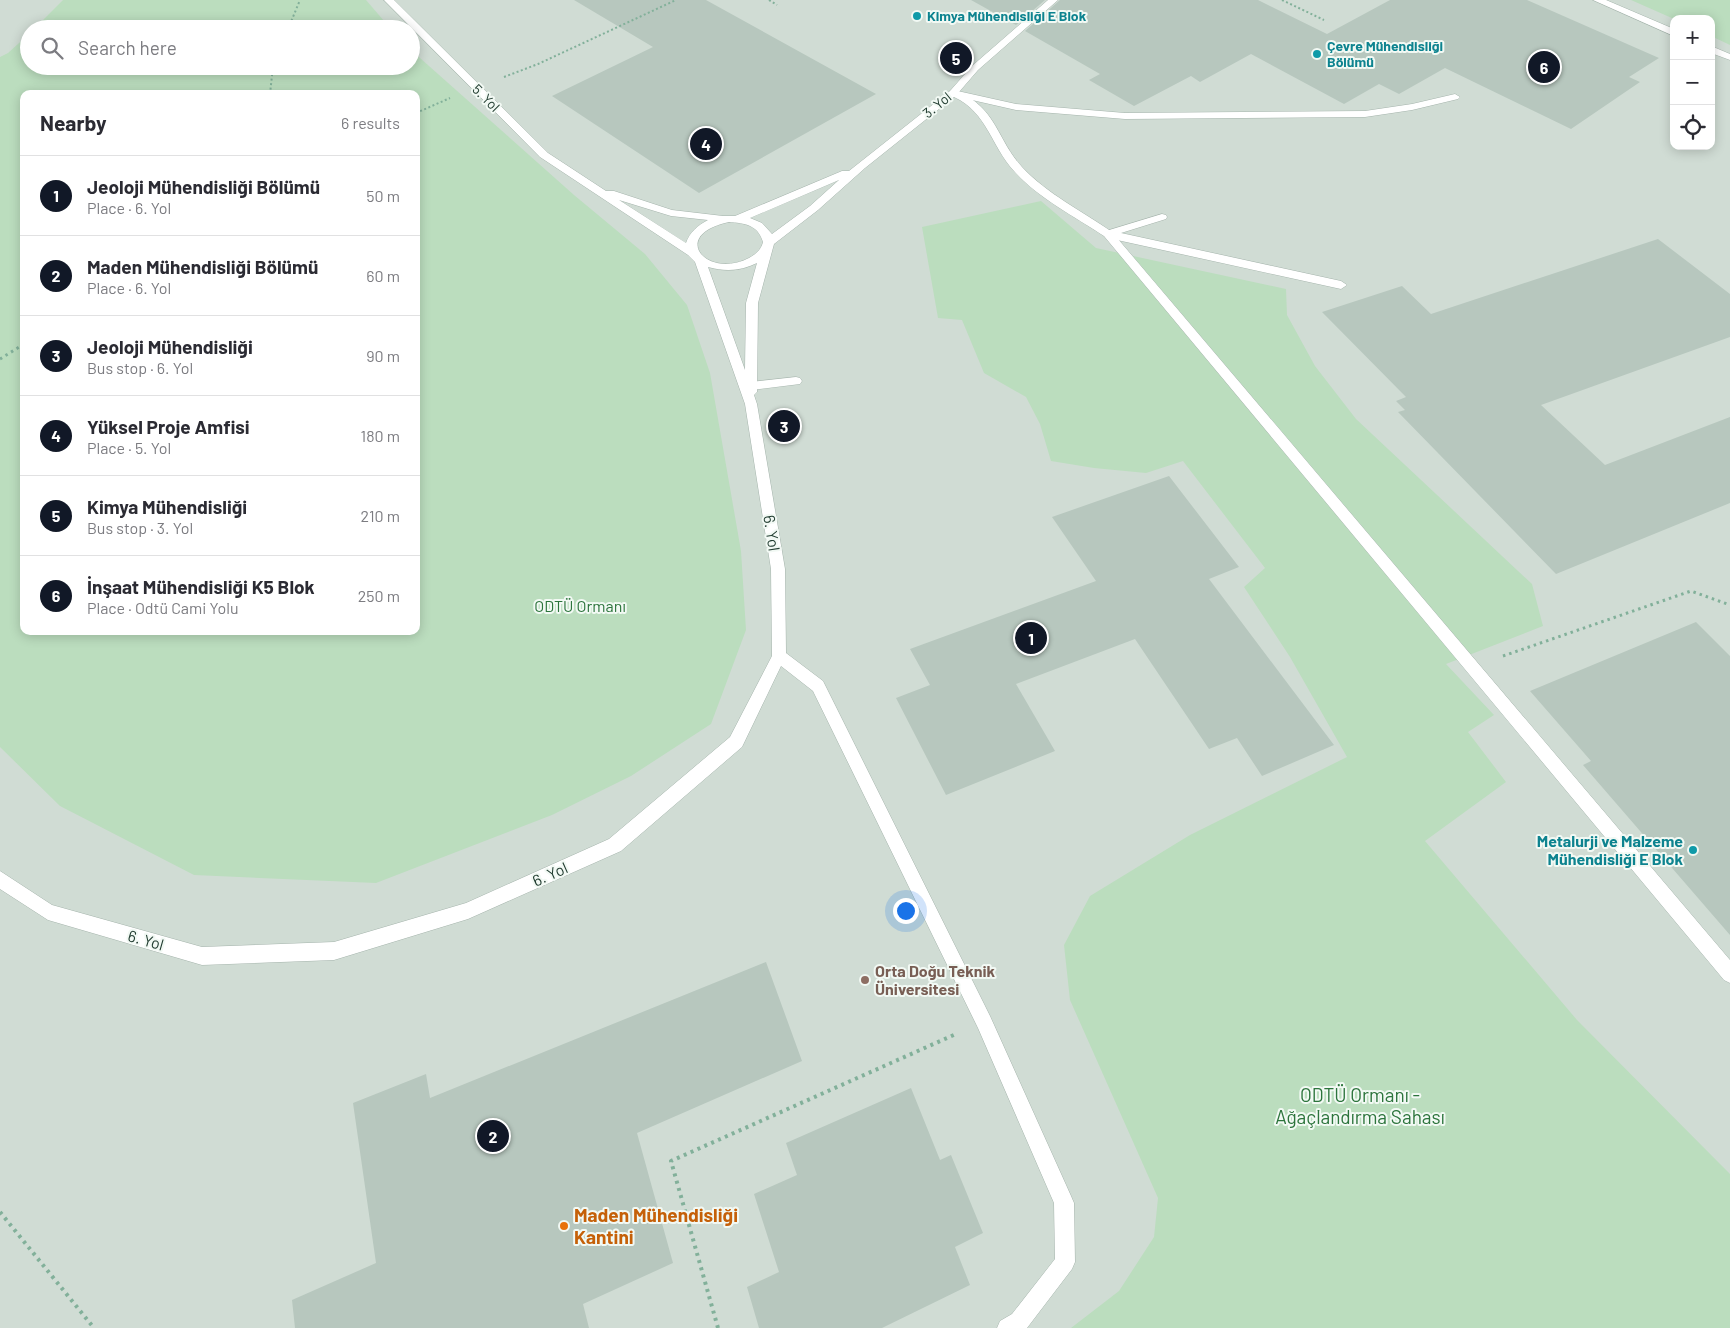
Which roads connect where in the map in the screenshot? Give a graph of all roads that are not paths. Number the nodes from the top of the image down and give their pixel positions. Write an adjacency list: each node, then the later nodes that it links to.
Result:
1 (389, 0): 4 (street, 5. Yol)
2 (1053, 0): 9 (street, 3. Yol)
3 (1598, 0): 5 (street)
4 (409, 20)
5 (1670, 31)
6 (420, 32): 12 (street, 5. Yol)
7 (1715, 51): 8 (street)
8 (1730, 57)
9 (953, 93): 10 (street); 11 (street, 3. Yol); 16 (street)
10 (1455, 97)
11 (861, 166): 15 (street, 3. Yol); 17 (street, 3. Yol)
12 (590, 186): 14 (street, 5. Yol); 18 (street, 5. Yol)
13 (1162, 217): 16 (street)
14 (724, 218): 15 (street); 18 (street)
15 (739, 218): 17 (street)
16 (1108, 234): 19 (street); 25 (street)
17 (767, 247): 18 (street); 21 (street, 6. Yol)
18 (697, 257): 22 (street, 6. Yol)
19 (1341, 285)
20 (796, 382): 21 (street)
21 (751, 386): 22 (street, 6. Yol)
22 (751, 404): 23 (street, 6. Yol)
23 (779, 656): 24 (street, 6. Yol); 26 (street)
24 (0, 879)
25 (1730, 974)
26 (1006, 1328)

